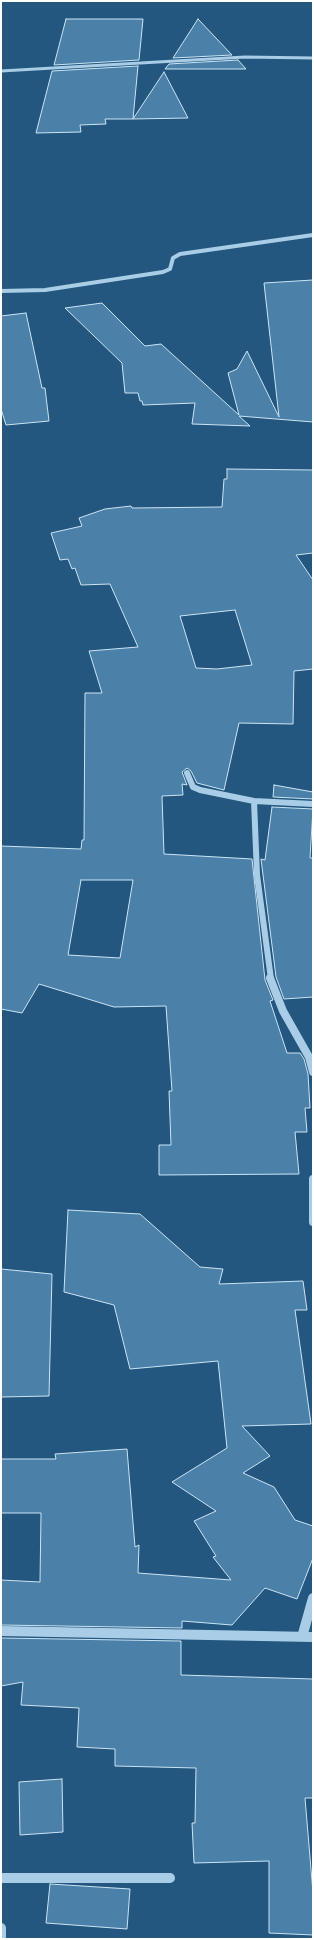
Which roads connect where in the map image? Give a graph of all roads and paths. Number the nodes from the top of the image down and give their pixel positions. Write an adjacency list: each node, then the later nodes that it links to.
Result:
1 (313, 58): 2 (street)
2 (1, 71)
3 (313, 235): 4 (street)
4 (1, 292)
5 (187, 773): 6 (street)
6 (254, 802): 7 (street); 8 (street)
7 (313, 804)
8 (313, 1072)
9 (313, 1179): 10 (street)
10 (313, 1222)
11 (313, 1598): 13 (street)
12 (1, 1631): 13 (street)
13 (302, 1636): 14 (street)
14 (313, 1636)
15 (1, 1878): 16 (street)
16 (170, 1878)
17 (1, 1928): 18 (street)
18 (1, 1939)

